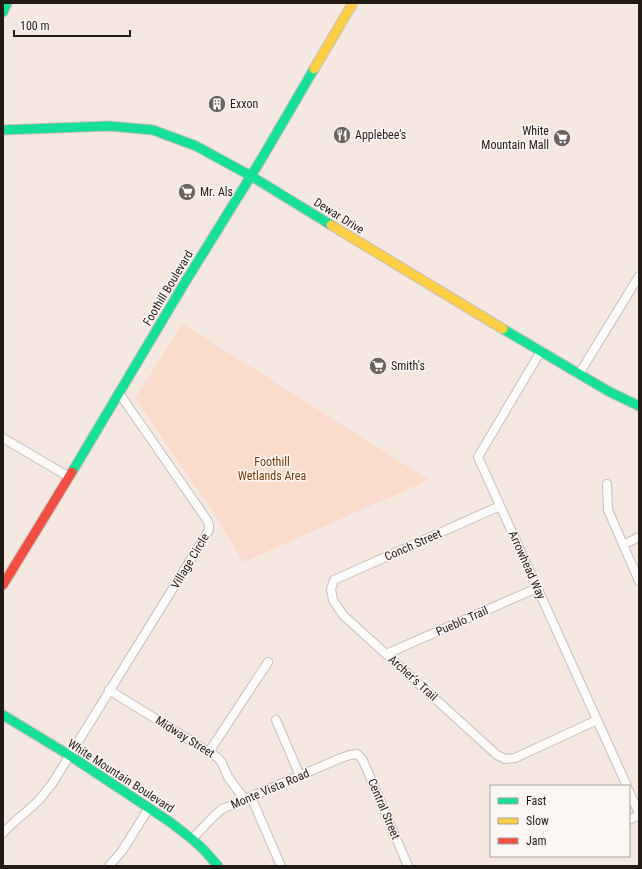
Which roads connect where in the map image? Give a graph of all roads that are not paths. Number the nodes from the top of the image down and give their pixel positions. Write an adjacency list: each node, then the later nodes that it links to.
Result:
1 (7, 3): 3 (main road)
2 (353, 3): 5 (main road, Foothill Boulevard)
3 (3, 12)
4 (3, 130): 5 (main road, Dewar Drive)
5 (251, 176): 7 (main road, Dewar Drive); 9 (main road, Foothill Boulevard)
6 (639, 276): 8 (street)
7 (541, 351): 8 (main road, Dewar Drive); 14 (street, Arrowhead Way)
8 (579, 374): 10 (main road, Dewar Drive)
9 (119, 393): 12 (main road, Foothill Boulevard); 23 (street, Village Circle)
10 (639, 406)
11 (3, 438): 12 (street)
12 (69, 477): 18 (main road, Foothill Boulevard)
13 (607, 484): 16 (street)
14 (500, 506): 19 (street, Arrowhead Way); 20 (street, Conch Street)
15 (639, 537): 16 (street)
16 (623, 545): 17 (street)
17 (639, 580)
18 (3, 585)
19 (537, 588): 21 (street, Pueblo Trail); 26 (street, Arrowhead Way)
20 (331, 589): 21 (street, Archer's Trail)
21 (386, 654): 26 (street, Archer's Trail)
22 (268, 662): 27 (street)
23 (109, 690): 27 (street, Midway Street); 29 (street, Village Circle)
24 (3, 715): 29 (main road, White Mountain Boulevard)
25 (276, 720): 30 (street)
26 (597, 720): 31 (street, Arrowhead Way)
27 (209, 752): 33 (street, Midway Street)
28 (357, 754): 30 (street, Monte Vista Road); 42 (street, Central Street)
29 (69, 755): 34 (main road, White Mountain Boulevard); 37 (street, Village Circle)
30 (300, 776): 33 (street, Monte Vista Road)
31 (626, 785)
32 (630, 794): 35 (street)
33 (248, 798): 38 (street, Monte Vista Road); 41 (street, Midway Street)
34 (149, 808): 38 (main road, White Mountain Boulevard); 39 (street)
35 (639, 814): 36 (street)
36 (630, 819)
37 (3, 833)
38 (192, 839): 40 (main road, White Mountain Boulevard)
39 (109, 866)
40 (218, 866)
41 (281, 866)
42 (408, 866)

